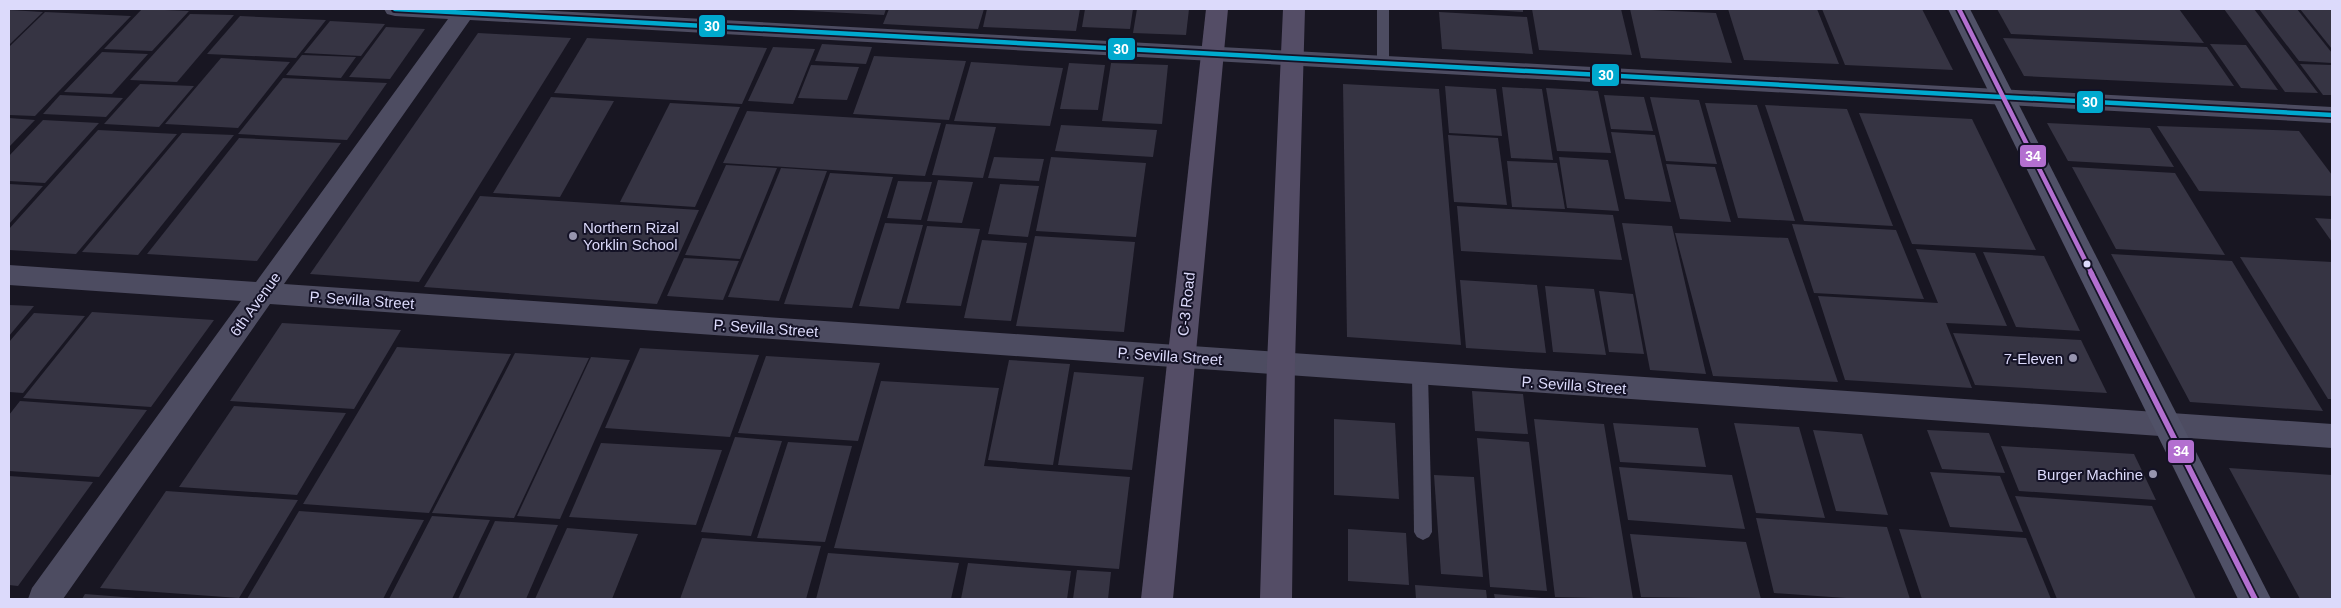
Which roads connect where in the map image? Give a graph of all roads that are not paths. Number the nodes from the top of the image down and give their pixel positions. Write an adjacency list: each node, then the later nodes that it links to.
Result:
1 (395, 9): 6 (street)
2 (1217, 9): 7 (main road, C-3 Road)
3 (1294, 9): 8 (main road)
4 (1383, 9): 9 (lane)
5 (1959, 9): 10 (street)
6 (464, 11): 7 (street); 13 (street, 6th Avenue)
7 (1212, 53): 8 (street); 14 (main road, C-3 Road)
8 (1292, 58): 9 (street); 15 (main road)
9 (1383, 63): 10 (street)
10 (2003, 97): 11 (street); 17 (street)
11 (2332, 115)
12 (9, 275): 13 (street, P. Sevilla Street)
13 (262, 293): 14 (street, P. Sevilla Street); 20 (street, 6th Avenue)
14 (1181, 357): 15 (street, P. Sevilla Street); 21 (main road, C-3 Road)
15 (1281, 363): 16 (street, P. Sevilla Street); 22 (main road)
16 (1420, 374): 17 (street, P. Sevilla Street); 19 (lane)
17 (2168, 426): 18 (street, P. Sevilla Street); 23 (street)
18 (2332, 436)
19 (1423, 532)
20 (44, 599)
21 (1157, 599)
22 (1276, 599)
23 (2255, 599)

